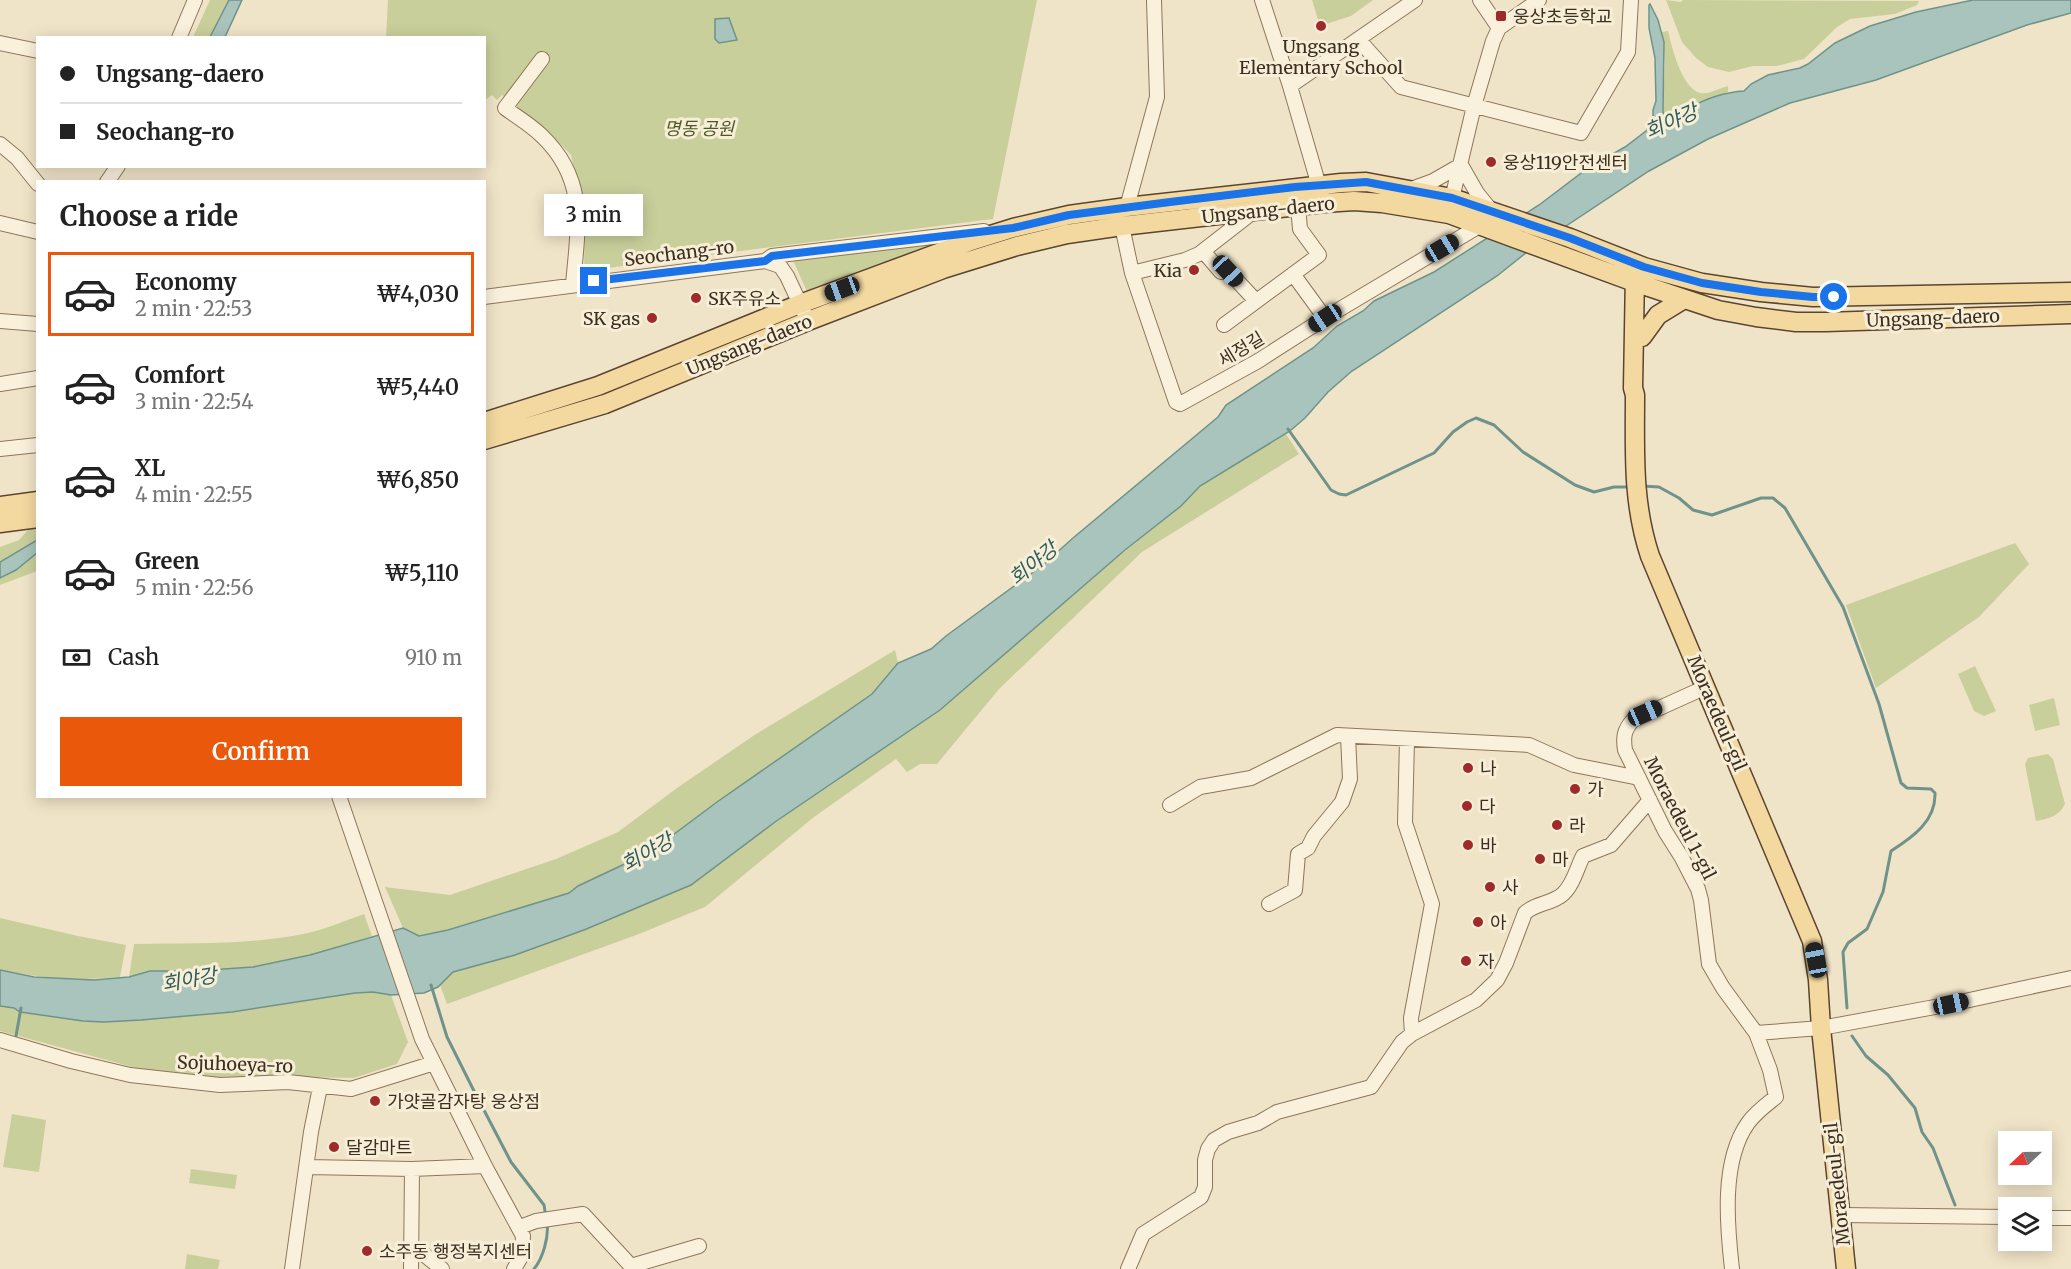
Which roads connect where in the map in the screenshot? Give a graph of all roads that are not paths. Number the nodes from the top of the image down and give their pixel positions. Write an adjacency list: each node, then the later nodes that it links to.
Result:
1 (195, 0): 9 (street)
2 (1154, 0): 24 (street)
3 (1262, 0): 14 (street)
4 (1415, 0): 10 (street)
5 (1480, 0): 8 (street)
6 (1539, 0): 8 (street)
7 (1631, 0): 15 (street)
8 (1499, 28): 15 (street)
9 (179, 36)
10 (1358, 39): 14 (street); 15 (street)
11 (0, 43): 12 (street)
12 (36, 51)
13 (542, 59): 39 (street)
14 (1290, 86): 19 (street)
15 (1474, 106): 17 (street)
16 (0, 144): 18 (street)
17 (1461, 165): 20 (street); 23 (street); 25 (street)
18 (36, 182)
19 (1319, 185): 20 (main road, Ungsang-daero); 21 (street); 24 (main road, Ungsang-daero)
20 (1411, 189): 23 (main road, Ungsang-daero)
21 (1324, 203): 22 (main road, Ungsang-daero); 23 (main road, Ungsang-daero)
22 (1298, 206): 26 (main road, Ungsang-daero); 36 (street)
23 (1450, 206): 25 (main road, Ungsang-daero); 28 (main road, Ungsang-daero)
24 (1127, 207): 30 (main road, Ungsang-daero)
25 (1490, 209): 37 (main road, Ungsang-daero)
26 (1253, 212): 29 (main road, Ungsang-daero); 32 (street)
27 (0, 223): 31 (street)
28 (1481, 225): 34 (main road, Ungsang-daero); 47 (street, 세정길)
29 (1122, 226): 35 (street, 세정길); 45 (main road, Ungsang-daero)
30 (1013, 228): 33 (street, Seochang-ro); 45 (main road, Ungsang-daero)
31 (36, 231)
32 (1203, 251): 35 (street); 43 (street)
33 (765, 261): 38 (street); 39 (street, Seochang-ro)
34 (1604, 271): 37 (main road, Ungsang-daero); 51 (main road)
35 (1132, 273): 47 (street, 세정길)
36 (1293, 274): 43 (street); 47 (street)
37 (1639, 275): 40 (main road, Ungsang-daero); 42 (main road, Ungsang-daero); 51 (main road, Moraedeul-gil)
38 (788, 276): 44 (street); 45 (street)
39 (573, 284): 41 (street, Seochang-ro)
40 (2071, 292)
41 (486, 297)
42 (1684, 299): 46 (main road, Ungsang-daero); 51 (main road)
43 (1256, 301): 50 (street)
44 (780, 312): 45 (main road, Ungsang-daero); 54 (main road, Ungsang-daero)
45 (804, 313): 55 (main road, Ungsang-daero)
46 (2071, 314)
47 (1325, 318)
48 (0, 321): 49 (street)
49 (36, 324)
50 (1224, 325)
51 (1638, 336): 62 (main road, Moraedeul-gil)
52 (36, 378): 53 (street)
53 (0, 384)
54 (486, 421)
55 (486, 439)
56 (36, 445): 57 (street)
57 (0, 449)
58 (36, 501): 59 (main road)
59 (0, 506)
60 (36, 518): 61 (main road)
61 (0, 523)
62 (1706, 687): 65 (street, Moraedeul 1-gil); 71 (main road, Moraedeul-gil)
63 (1348, 736): 64 (street); 68 (street); 69 (street)
64 (1407, 740): 65 (street); 73 (street)
65 (1639, 778): 67 (street, Moraedeul 1-gil)
66 (340, 798): 75 (street)
67 (1650, 800): 72 (street, Moraedeul 1-gil); 73 (street)
68 (1170, 805)
69 (1269, 904)
70 (2071, 978): 71 (street)
71 (1821, 1028): 72 (street); 80 (main road, Moraedeul-gil)
72 (1756, 1033): 92 (street, Moraedeul 1-gil)
73 (1412, 1034): 91 (street)
74 (1, 1042): 76 (street, Sojuhoeya-ro)
75 (434, 1063): 76 (street, Sojuhoeya-ro); 77 (street)
76 (320, 1087): 78 (street)
77 (485, 1166): 79 (street); 84 (street)
78 (307, 1167): 79 (street); 87 (street)
79 (412, 1169): 85 (street)
80 (1840, 1215): 81 (street); 93 (main road, Moraedeul-gil)
81 (1998, 1217)
82 (2052, 1218): 83 (street)
83 (2071, 1218)
84 (520, 1227): 86 (street); 90 (street)
85 (411, 1244): 88 (street); 89 (street)
86 (699, 1246)
87 (293, 1262)
88 (411, 1269)
89 (442, 1269)
90 (514, 1269)
91 (1128, 1269)
92 (1732, 1269)
93 (1846, 1269)

